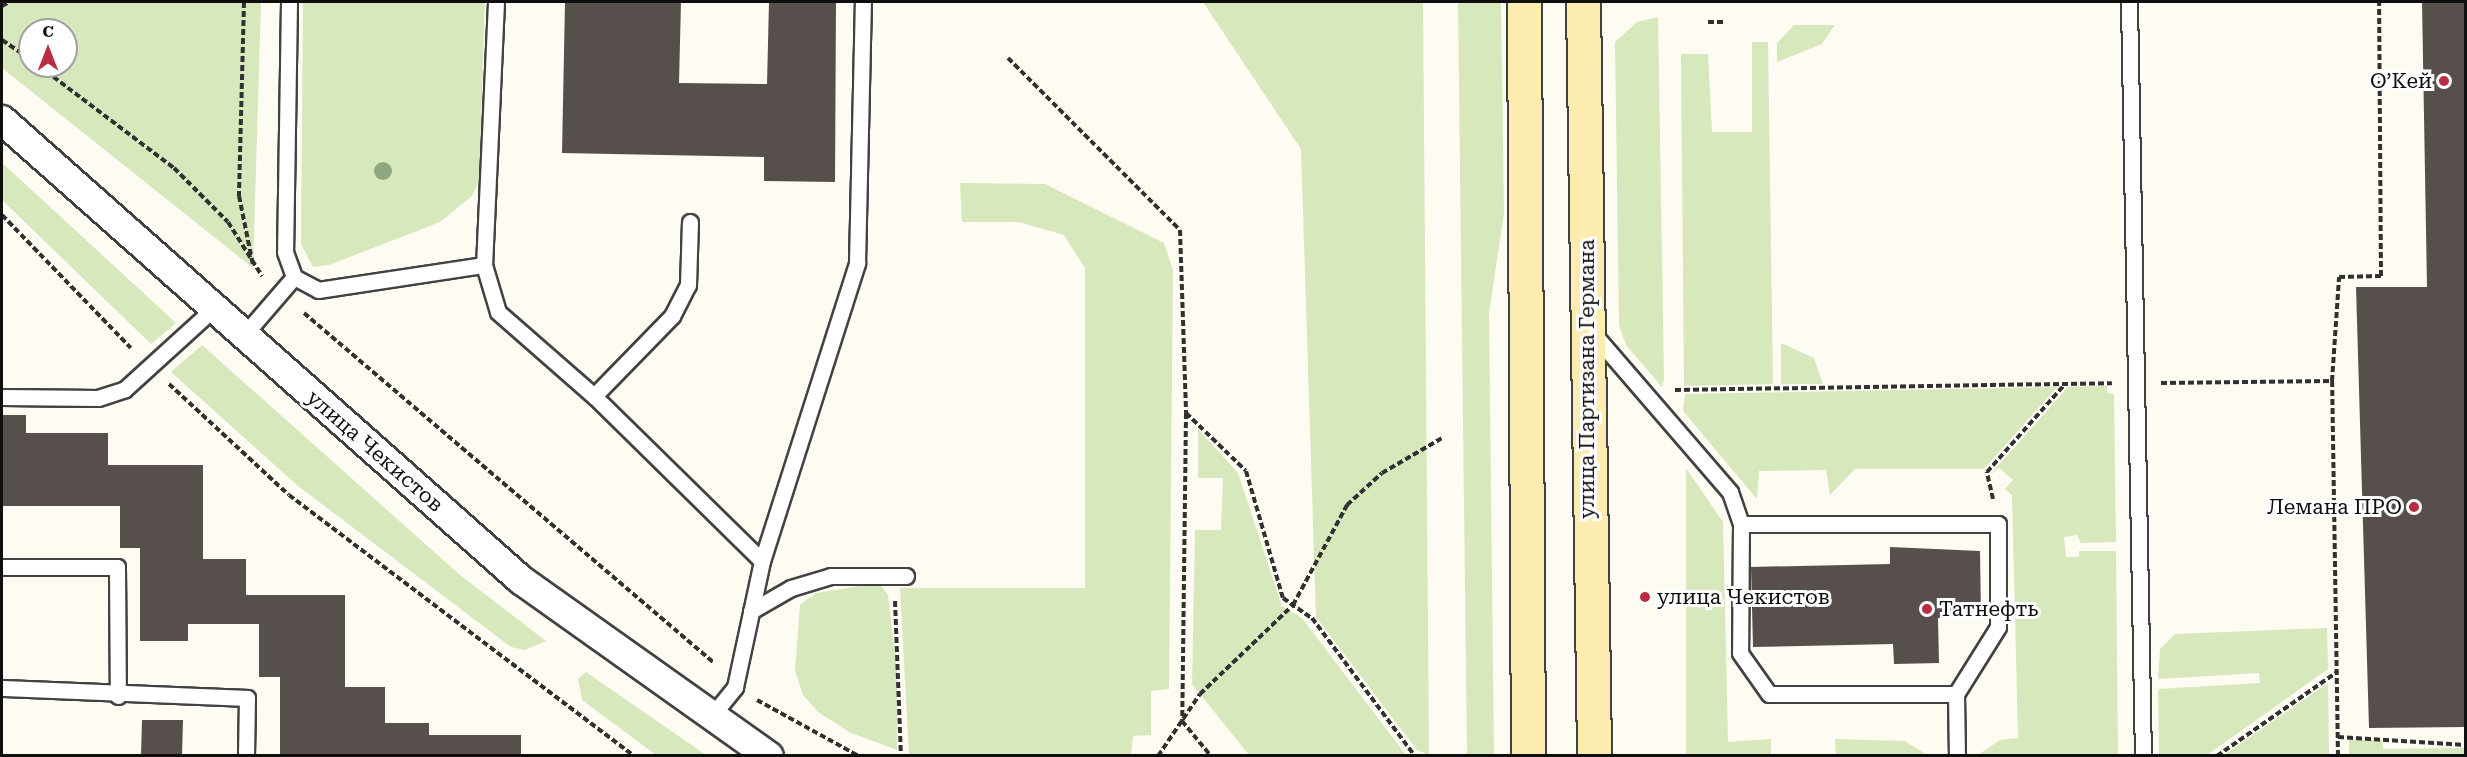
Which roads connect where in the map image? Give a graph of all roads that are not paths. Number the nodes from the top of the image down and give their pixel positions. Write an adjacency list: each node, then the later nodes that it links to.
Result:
1 (289, 2): 10 (lane)
2 (496, 2): 9 (lane)
3 (863, 2): 17 (lane)
4 (1524, 2): 27 (main road)
5 (1583, 2): 12 (main road, улица Партизана Германа)
6 (2129, 2): 30 (lane)
7 (2, 120): 11 (street, улица Чекистов)
8 (690, 222): 14 (lane)
9 (484, 266): 10 (lane); 14 (lane)
10 (294, 277): 13 (lane)
11 (214, 308): 13 (street, улица Чекистов); 15 (lane)
12 (1587, 326): 16 (lane); 28 (main road, улица Партизана Германа)
13 (244, 335): 24 (street, улица Чекистов)
14 (594, 396): 17 (lane)
15 (2, 397)
16 (1741, 524): 22 (lane); 22 (lane)
17 (762, 561): 20 (lane)
18 (2, 567): 23 (lane)
19 (899, 576): 20 (lane)
20 (751, 611): 24 (lane)
21 (2, 688): 23 (lane)
22 (1956, 694): 29 (lane)
23 (118, 696): 25 (lane)
24 (710, 718): 26 (street, улица Чекистов)
25 (246, 756)
26 (769, 756)
27 (1528, 756)
28 (1594, 756)
29 (1957, 756)
30 (2143, 756)

